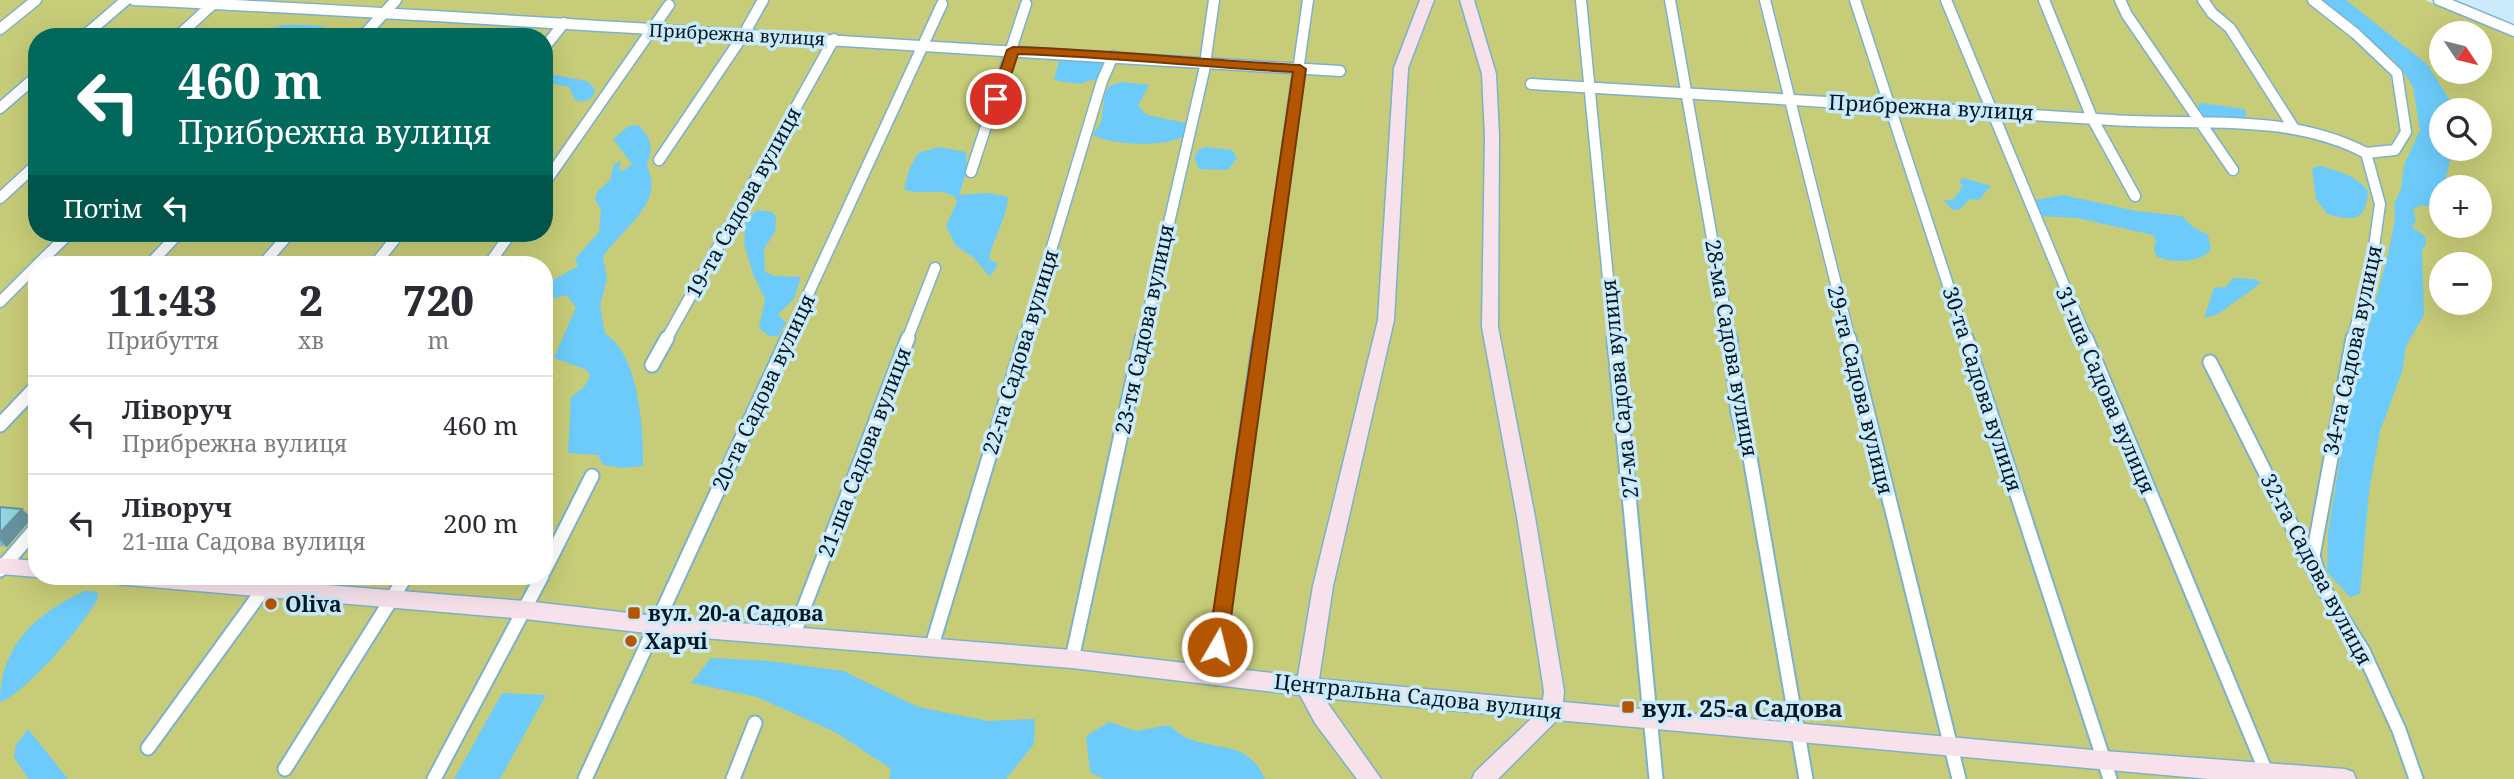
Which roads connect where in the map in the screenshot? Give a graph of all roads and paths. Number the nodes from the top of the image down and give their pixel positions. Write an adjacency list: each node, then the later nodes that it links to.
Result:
1 (36, 0): 29 (street)
2 (126, 0): 26 (street)
3 (134, 0): 20 (street, Прибрежна вулиця)
4 (396, 0): 24 (street)
5 (764, 0): 32 (street)
6 (1214, 0): 38 (street, 23-тя Садова вулиця)
7 (1308, 0): 39 (street)
8 (1427, 0): 92 (main road)
9 (1467, 0): 93 (main road)
10 (1581, 0): 43 (street, 27-ма Садова вулиця)
11 (1670, 0): 44 (street, 28-ма Садова вулиця)
12 (1765, 0): 45 (street, 29-та Садова вулиця)
13 (1855, 0): 46 (street, 30-та Садова вулиця)
14 (1946, 0): 48 (street, 31-ша Садова вулиця)
15 (2044, 0): 49 (street)
16 (2120, 0): 50 (street)
17 (2203, 0): 51 (street)
18 (2313, 0): 52 (street)
19 (2438, 0): 31 (street)
20 (214, 2): 24 (street, Прибрежна вулиця); 27 (street)
21 (942, 4): 35 (street, 20-та Садова вулиця)
22 (1026, 4): 36 (street)
23 (669, 5): 30 (street)
24 (386, 12): 25 (street, Прибрежна вулиця); 28 (street)
25 (564, 23): 30 (street, Прибрежна вулиця); 33 (street)
26 (93, 28)
27 (187, 28)
28 (371, 28)
29 (0, 29)
30 (651, 30): 32 (street, Прибрежна вулиця); 55 (street)
31 (2514, 31)
32 (744, 34): 34 (street, Прибрежна вулиця); 53 (street)
33 (553, 37)
34 (834, 39): 35 (street, Прибрежна вулиця); 72 (street, 19-та Садова вулиця)
35 (925, 45): 36 (street, Прибрежна вулиця); 87 (street, 20-та Садова вулиця)
36 (1013, 50): 37 (street, Прибрежна вулиця); 57 (street)
37 (1113, 56): 38 (street, Прибрежна вулиця); 89 (street, 22-га Садова вулиця)
38 (1206, 62): 39 (street, Прибрежна вулиця); 90 (street, 23-тя Садова вулиця)
39 (1300, 69): 40 (street, Прибрежна вулиця); 91 (street)
40 (1340, 71)
41 (28, 84): 47 (street)
42 (1531, 84): 43 (street, Прибрежна вулиця)
43 (1590, 88): 44 (street, Прибрежна вулиця); 94 (street, 27-ма Садова вулиця)
44 (1689, 95): 45 (street, Прибрежна вулиця); 96 (street, 28-ма Садова вулиця)
45 (1789, 99): 46 (street, Прибрежна вулиця); 98 (street, 29-та Садова вулиця)
46 (1891, 105): 48 (street, Прибрежна вулиця); 101 (street, 30-та Садова вулиця)
47 (0, 108)
48 (1990, 110): 49 (street, Прибрежна вулиця); 102 (street, 31-ша Садова вулиця)
49 (2092, 118): 50 (street, Прибрежна вулиця); 58 (street)
50 (2204, 125): 51 (street, Прибрежна вулиця); 54 (street)
51 (2293, 127): 52 (street, Прибрежна вулиця)
52 (2365, 153): 84 (street, 34-та Садова вулиця)
53 (659, 160)
54 (2232, 170)
55 (553, 171)
56 (28, 172): 59 (street)
57 (971, 172)
58 (2135, 196)
59 (0, 198)
60 (61, 242): 64 (street)
61 (171, 242): 65 (street)
62 (282, 242): 66 (street)
63 (393, 242): 67 (street)
64 (46, 256)
65 (157, 256)
66 (270, 256)
67 (381, 256)
68 (934, 268): 88 (street, 21-ша Садова вулиця)
69 (28, 274): 70 (street)
70 (0, 302)
71 (2210, 362): 84 (street, 32-га Садова вулиця)
72 (652, 365)
73 (28, 395): 74 (street)
74 (0, 425)
75 (592, 476): 77 (street)
76 (28, 537): 78 (street)
77 (553, 553)
78 (1, 567): 79 (main road)
79 (28, 568)
80 (267, 585): 97 (street)
81 (291, 585): 85 (main road, Центральна Садова вулиця)
82 (401, 585): 85 (street)
83 (537, 585): 86 (street)
84 (2322, 586): 112 (street, 32-га Садова вулиця)
85 (392, 599): 86 (main road, Центральна Садова вулиця); 99 (street)
86 (525, 610): 87 (main road, Центральна Садова вулиця); 103 (street)
87 (655, 625): 88 (main road, Центральна Садова вулиця); 104 (street, 20-та Садова вулиця)
88 (793, 636): 89 (main road, Центральна Садова вулиця)
89 (930, 649): 90 (main road, Центральна Садова вулиця)
90 (1072, 659): 91 (main road, Центральна Садова вулиця)
91 (1213, 675): 92 (main road, Центральна Садова вулиця)
92 (1307, 687): 93 (main road, Центральна Садова вулиця); 100 (main road)
93 (1552, 710): 94 (main road, Центральна Садова вулиця); 107 (main road)
94 (1651, 719): 96 (main road, Центральна Садова вулиця); 108 (street, 27-ма Садова вулиця)
95 (755, 723): 105 (street)
96 (1799, 733): 98 (main road, Центральна Садова вулиця); 109 (street, 28-ма Садова вулиця)
97 (148, 748)
98 (1951, 748): 101 (main road, Центральна Садова вулиця); 110 (street, 29-та Садова вулиця)
99 (285, 769)
100 (1364, 770): 106 (main road)
101 (2107, 770): 102 (main road, Центральна Садова вулиця)
102 (2268, 776): 111 (main road, Центральна Садова вулиця)
103 (434, 779)
104 (584, 779)
105 (733, 779)
106 (1385, 779)
107 (1483, 779)
108 (1656, 779)
109 (1806, 779)
110 (1959, 779)
111 (2345, 779)
112 (2416, 779)

